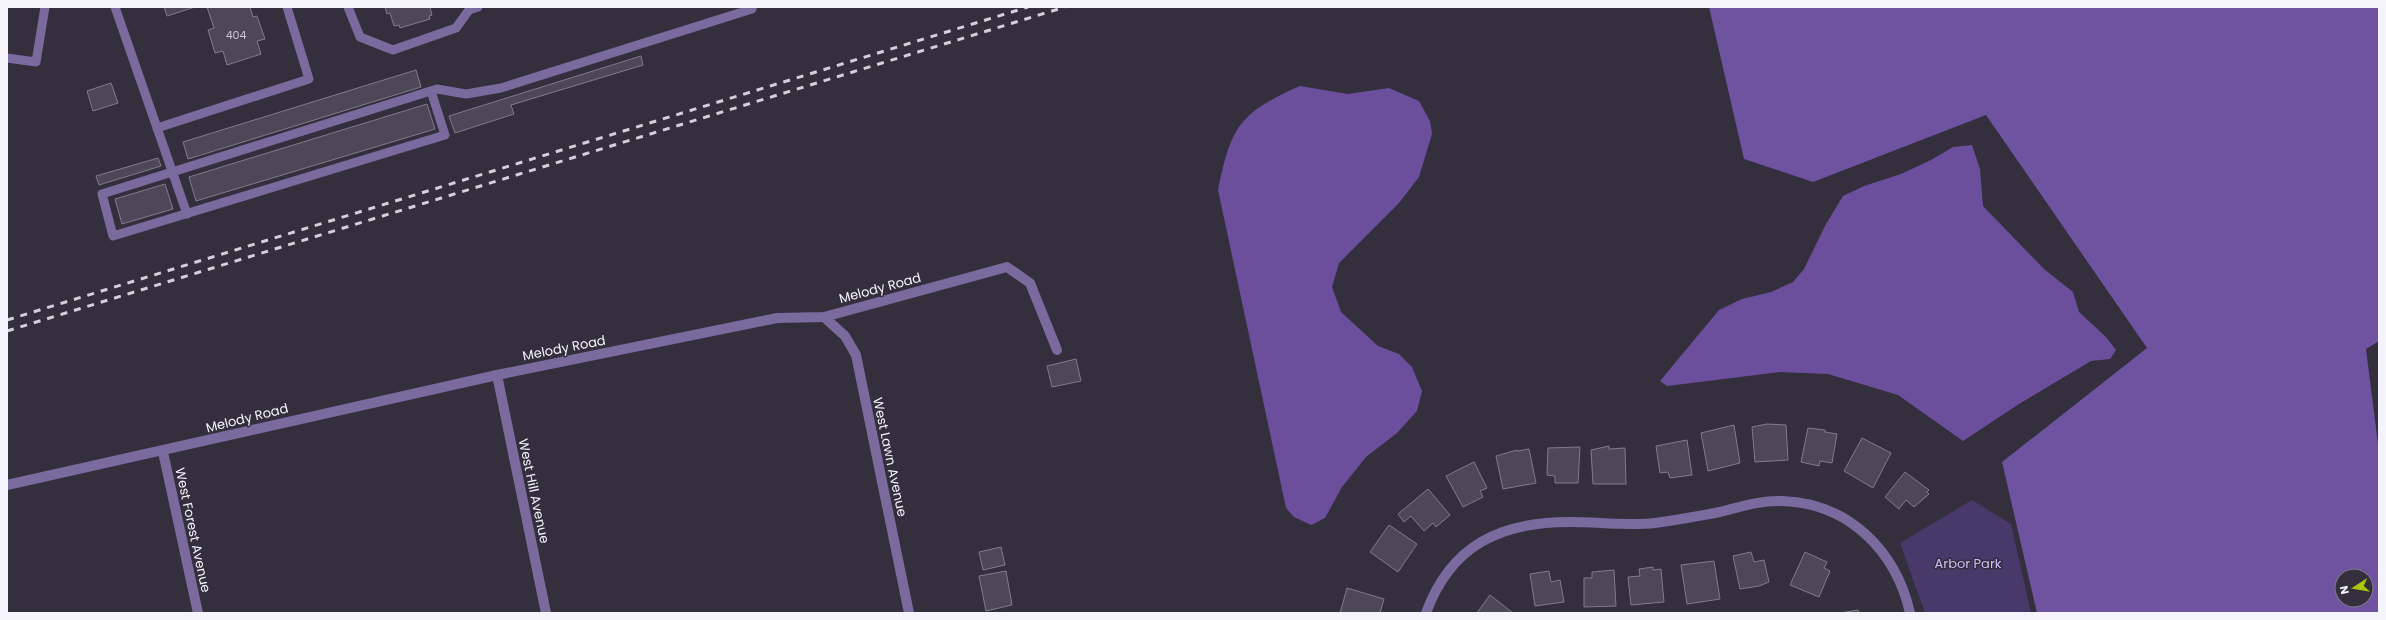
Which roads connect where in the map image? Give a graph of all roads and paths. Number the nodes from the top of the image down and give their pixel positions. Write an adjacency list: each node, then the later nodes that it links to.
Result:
1 (45, 7): 7 (lane)
2 (114, 7): 9 (lane)
3 (288, 7): 9 (lane)
4 (348, 7): 5 (lane)
5 (478, 7)
6 (752, 9): 8 (lane)
7 (7, 58)
8 (431, 91): 10 (lane); 11 (lane)
9 (157, 128): 10 (lane)
10 (173, 172): 11 (lane); 11 (lane)
11 (187, 214)
12 (824, 317): 13 (street, Melody Road); 14 (street, Melody Road); 19 (street, West Lawn Avenue)
13 (1057, 350)
14 (496, 375): 15 (street, Melody Road); 18 (street, West Hill Avenue)
15 (163, 452): 16 (street, Melody Road); 17 (street, West Forest Avenue)
16 (7, 485)
17 (198, 613)
18 (546, 613)
19 (908, 613)
20 (1426, 613): 21 (street)
21 (1910, 613)

